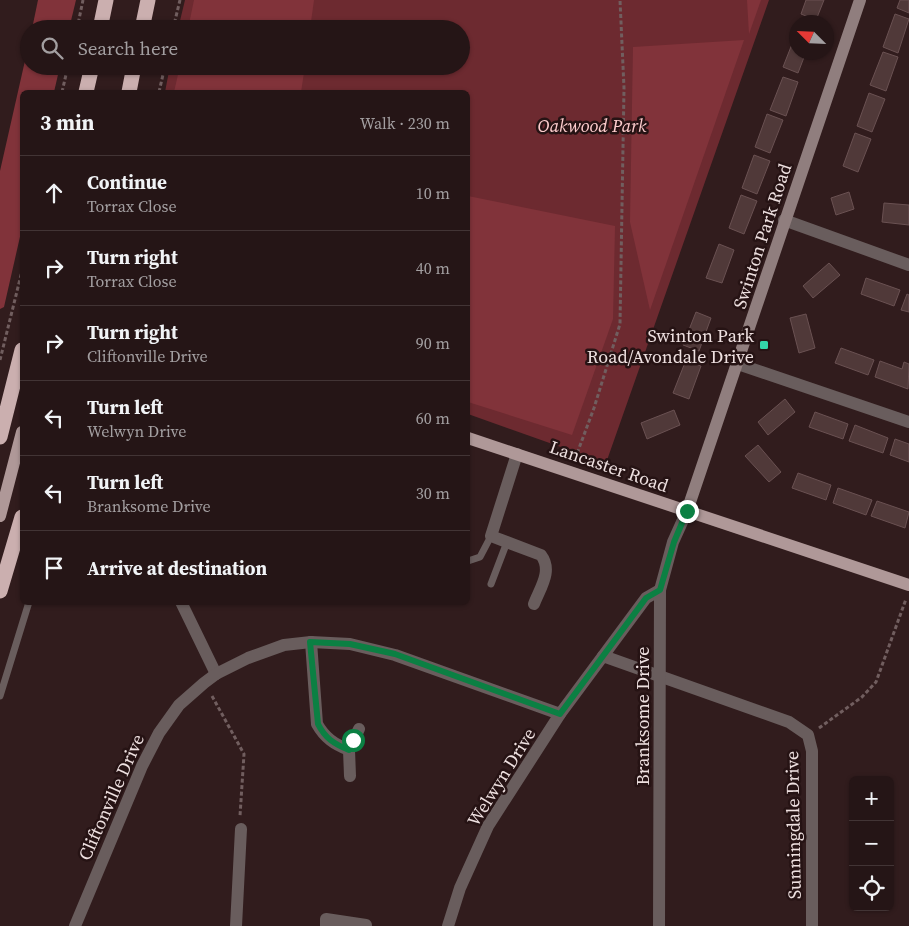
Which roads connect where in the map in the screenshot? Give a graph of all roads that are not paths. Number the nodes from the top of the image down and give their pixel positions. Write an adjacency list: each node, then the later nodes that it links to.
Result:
1 (106, 0): 4 (highway)
2 (148, 0): 5 (highway)
3 (860, 0): 10 (street, Swinton Park Road)
4 (102, 20)
5 (144, 20)
6 (90, 75): 8 (highway)
7 (132, 75): 9 (highway)
8 (86, 90)
9 (129, 90)
10 (784, 220): 11 (street); 13 (street, Swinton Park Road)
11 (909, 265)
12 (20, 358): 15 (highway)
13 (738, 364): 14 (street); 19 (street, Swinton Park Road)
14 (909, 422)
15 (0, 437)
16 (470, 439): 18 (main road, Lancaster Road)
17 (20, 440): 20 (main road)
18 (517, 454): 19 (main road, Lancaster Road); 22 (street)
19 (687, 511): 26 (main road, Lancaster Road); 27 (street, Branksome Drive)
20 (0, 516)
21 (20, 524): 28 (highway)
22 (491, 536): 23 (street); 24 (lane)
23 (507, 542): 25 (lane); 29 (street)
24 (470, 560)
25 (491, 584)
26 (909, 585)
27 (660, 590): 33 (street, Welwyn Drive); 35 (street, Branksome Drive)
28 (0, 591)
29 (534, 604)
30 (28, 605): 36 (lane)
31 (183, 605): 34 (street)
32 (310, 642): 34 (street, Cliftonville Drive); 37 (street, Cliftonville Drive); 39 (street)
33 (602, 656): 35 (street, Sunningdale Drive); 37 (street, Welwyn Drive)
34 (216, 674): 43 (street, Cliftonville Drive)
35 (660, 676): 47 (street, Branksome Drive); 48 (street, Sunningdale Drive)
36 (0, 696)
37 (560, 714): 46 (street, Welwyn Drive)
38 (359, 729): 39 (street)
39 (349, 750): 40 (street)
40 (350, 776)
41 (242, 829): 44 (street)
42 (366, 925): 45 (street)
43 (75, 926)
44 (236, 926)
45 (326, 926)
46 (448, 926)
47 (659, 926)
48 (812, 926)

